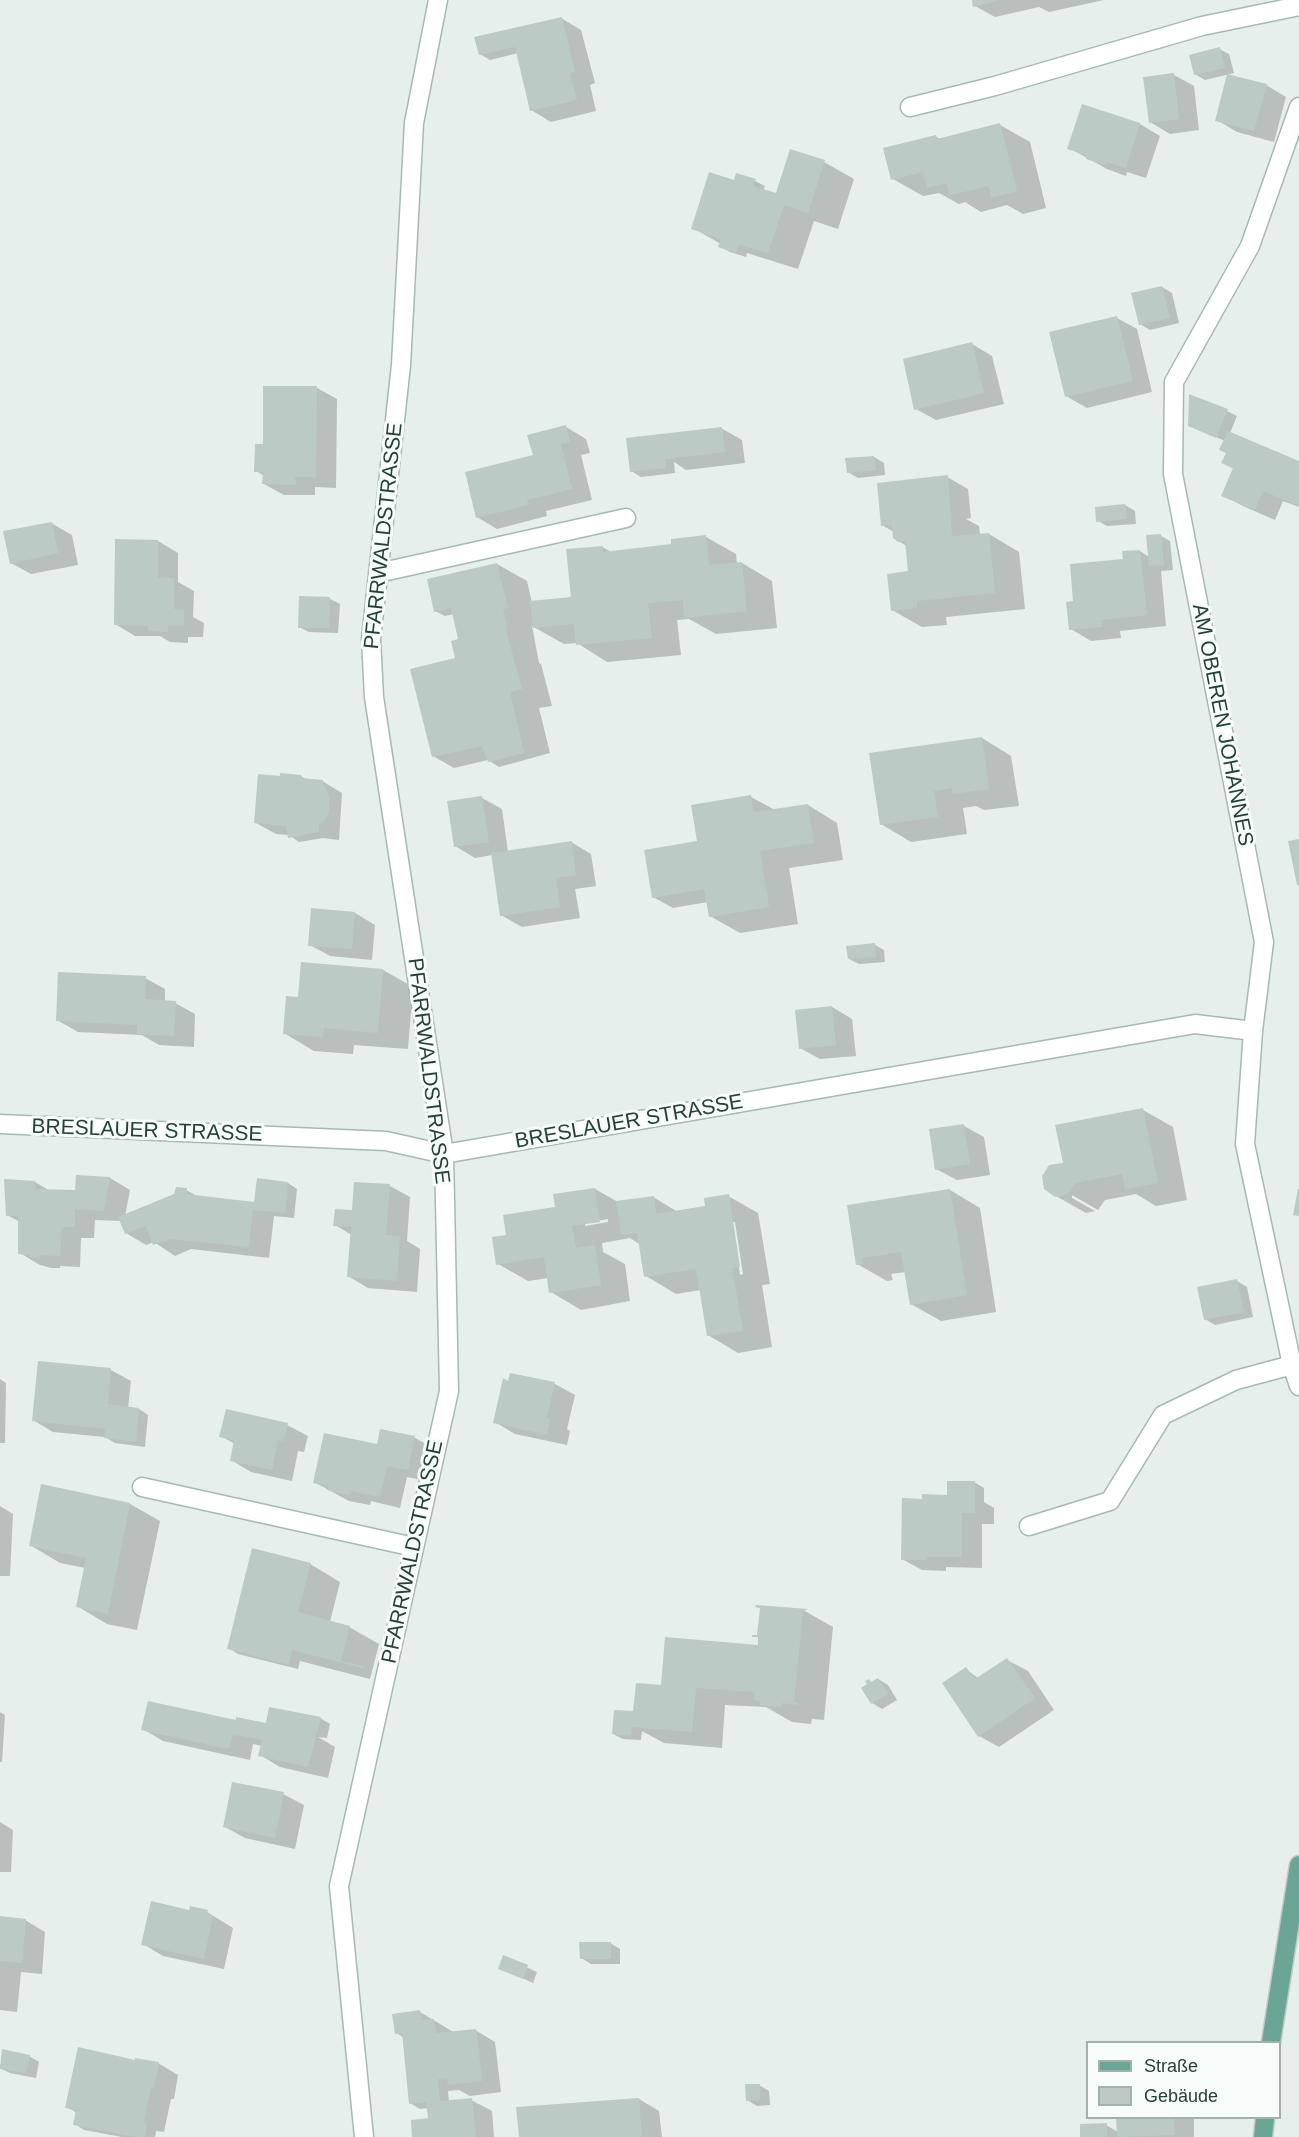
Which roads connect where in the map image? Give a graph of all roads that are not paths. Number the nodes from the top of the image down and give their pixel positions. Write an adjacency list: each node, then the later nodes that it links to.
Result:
1 (438, 0): 6 (street, PFARRWALDSTRASSE)
2 (1299, 6): 3 (street)
3 (910, 107)
4 (1299, 107): 7 (street, AM OBEREN JOHANNES)
5 (626, 518): 6 (street)
6 (378, 573): 9 (street, PFARRWALDSTRASSE)
7 (1253, 1031): 9 (street, BRESLAUER STRASSE); 10 (street, AM OBEREN JOHANNES)
8 (0, 1124): 9 (street, BRESLAUER STRASSE)
9 (444, 1154): 14 (street, PFARRWALDSTRASSE)
10 (1292, 1365): 11 (street, AM OBEREN JOHANNES); 13 (street)
11 (1299, 1386)
12 (142, 1487): 14 (street)
13 (1029, 1527)
14 (414, 1547): 18 (street, PFARRWALDSTRASSE)
15 (1299, 1865): 16 (main road)
16 (1270, 2041)
17 (1265, 2119): 19 (main road)
18 (364, 2137)
19 (1263, 2137)

